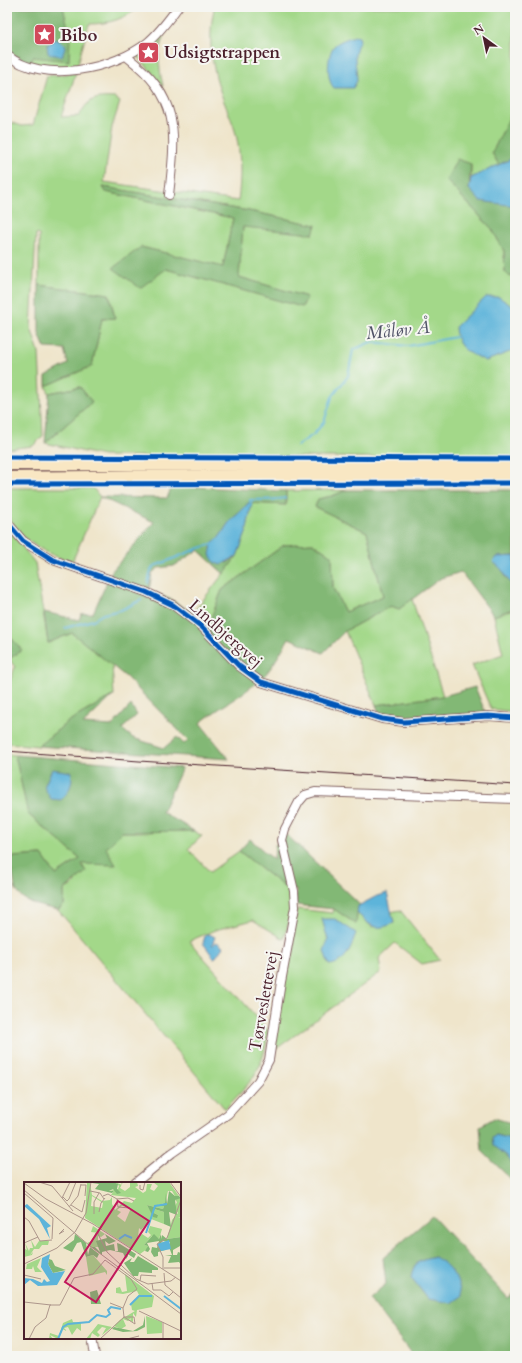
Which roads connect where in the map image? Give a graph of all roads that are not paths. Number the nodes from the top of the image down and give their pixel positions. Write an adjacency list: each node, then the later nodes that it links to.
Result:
1 (178, 7): 3 (street)
2 (7, 55): 3 (street)
3 (126, 56): 4 (street)
4 (169, 195)
5 (7, 464): 6 (main road)
6 (515, 465)
7 (515, 477): 8 (main road)
8 (7, 478)
9 (7, 522): 10 (street, Lindbjergvej)
10 (515, 718)
11 (515, 799): 12 (street, Tørveslettevej)
12 (136, 1182)
13 (92, 1339): 14 (street)
14 (95, 1356)

